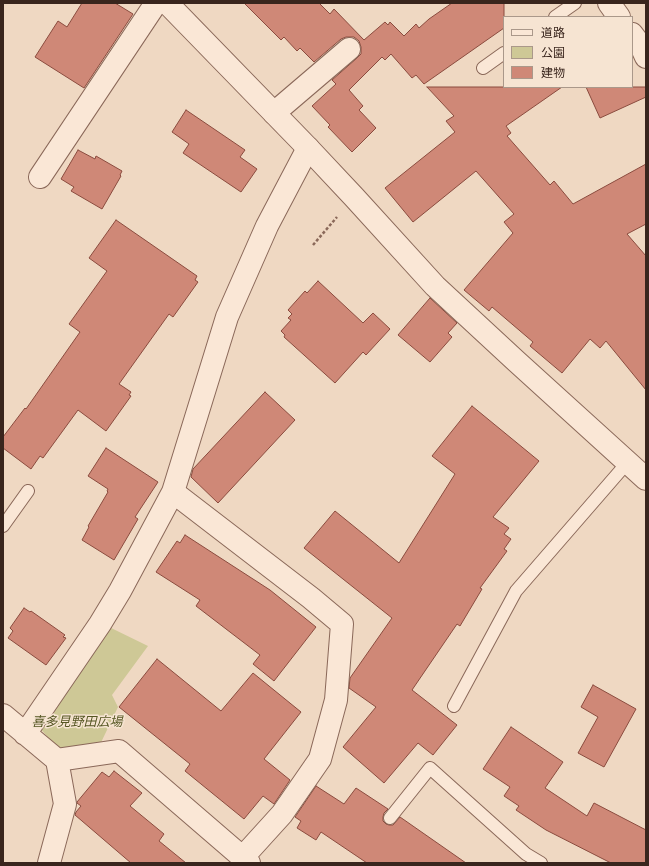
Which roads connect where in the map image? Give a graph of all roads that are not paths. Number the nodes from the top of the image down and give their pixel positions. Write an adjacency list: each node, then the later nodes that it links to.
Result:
1 (156, 3): 14 (street)
2 (167, 3): 12 (street)
3 (575, 3): 5 (lane)
4 (609, 3): 6 (street)
5 (556, 16)
6 (618, 16)
7 (633, 35): 10 (street)
8 (349, 50): 12 (street)
9 (503, 54): 11 (lane)
10 (646, 57)
11 (483, 68)
12 (274, 113): 13 (street)
13 (308, 148): 15 (street); 18 (street)
14 (40, 177)
15 (627, 463): 16 (street); 20 (lane)
16 (646, 479)
17 (28, 491): 19 (lane)
18 (173, 492): 22 (street); 25 (street)
19 (3, 526)
20 (454, 706)
21 (3, 715): 22 (street)
22 (25, 734): 23 (street)
23 (58, 760): 25 (street); 26 (street)
24 (390, 818): 27 (lane)
25 (246, 860)
26 (49, 863)
27 (541, 863)

